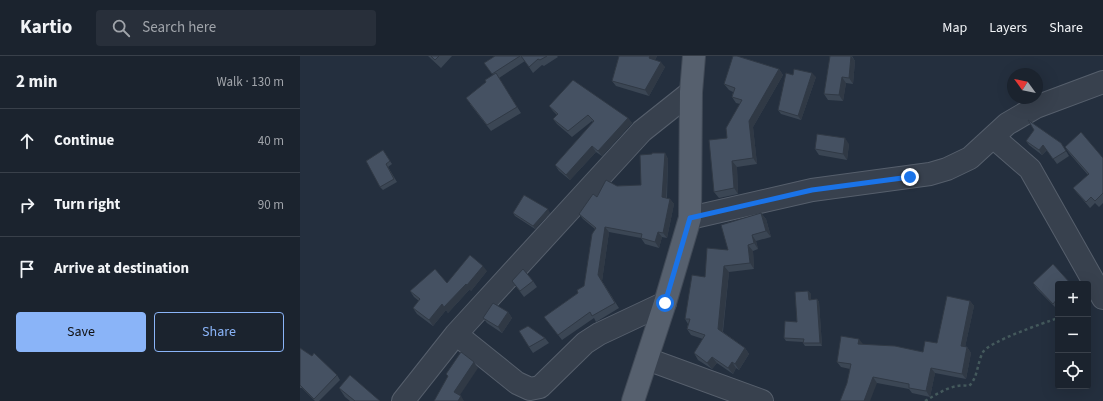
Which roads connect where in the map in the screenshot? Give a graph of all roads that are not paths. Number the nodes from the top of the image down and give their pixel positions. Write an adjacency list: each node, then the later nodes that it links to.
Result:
1 (694, 56): 3 (main road)
2 (1103, 82): 4 (street)
3 (691, 92): 5 (main road); 8 (street)
4 (994, 137): 5 (street); 6 (street)
5 (690, 218): 7 (main road)
6 (1103, 298)
7 (665, 303): 8 (street); 9 (main road)
8 (456, 334): 10 (street)
9 (647, 359): 11 (main road); 12 (street)
10 (402, 401)
11 (633, 401)
12 (762, 401)

